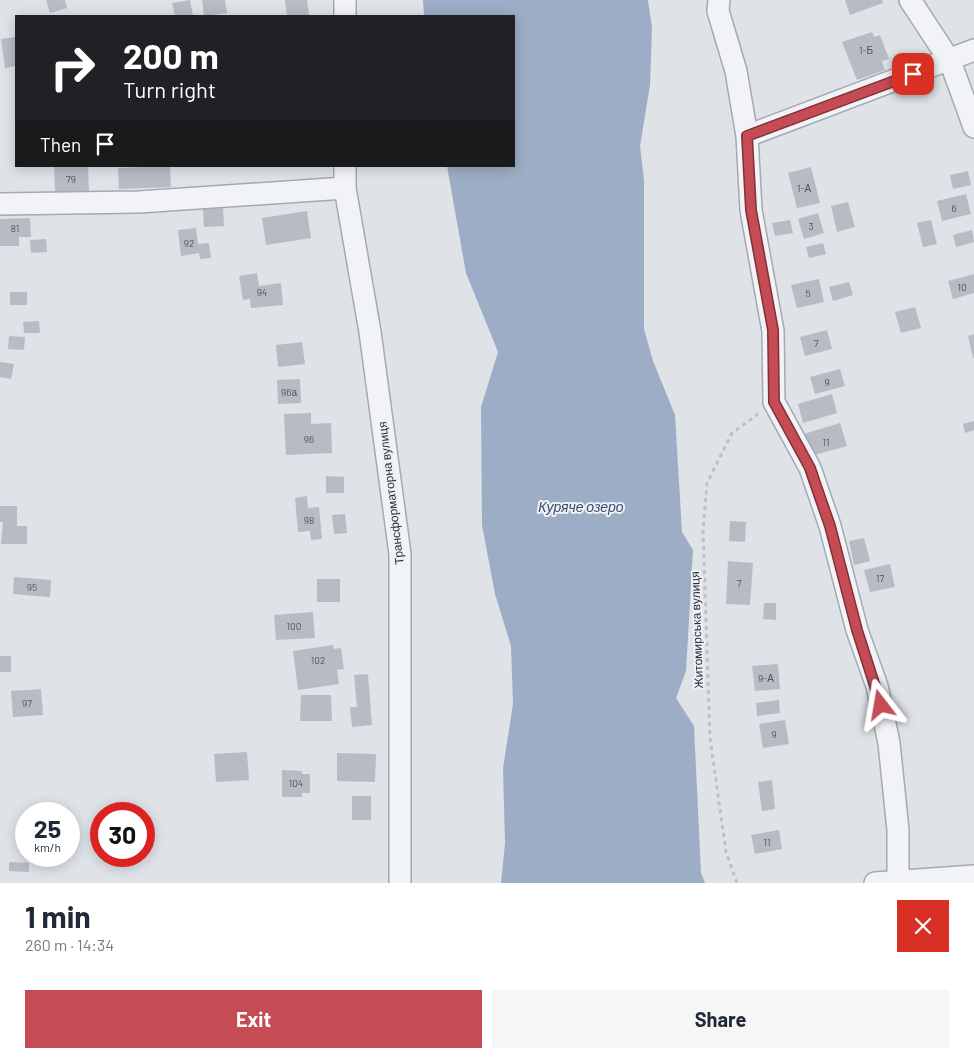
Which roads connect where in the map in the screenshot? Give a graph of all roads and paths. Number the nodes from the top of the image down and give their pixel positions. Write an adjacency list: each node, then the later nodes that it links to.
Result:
1 (345, 0): 4 (street)
2 (718, 0): 8 (street)
3 (910, 0): 6 (street)
4 (345, 15)
5 (974, 50): 6 (street)
6 (950, 60): 7 (street); 8 (street)
7 (974, 127)
8 (747, 136): 12 (street)
9 (345, 167): 10 (street, Трансформаторна вулиця)
10 (345, 188): 11 (street); 15 (street, Трансформаторна вулиця)
11 (0, 204)
12 (774, 402): 14 (street); 16 (path, Житомирська вулиця)
13 (974, 876): 14 (street)
14 (897, 882): 17 (street)
15 (400, 883)
16 (736, 883)
17 (875, 883)

